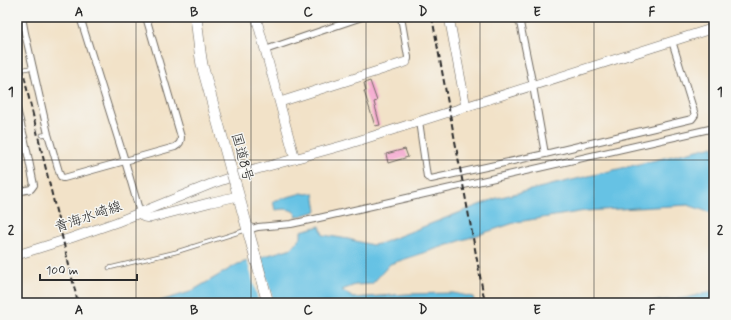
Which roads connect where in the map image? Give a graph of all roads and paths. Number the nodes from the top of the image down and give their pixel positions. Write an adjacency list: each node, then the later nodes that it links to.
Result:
1 (22, 17): 15 (street)
2 (80, 17): 25 (street)
3 (146, 17): 25 (street)
4 (196, 17): 27 (highway, 国道8号, bridge)
5 (256, 17): 13 (street)
6 (362, 17): 13 (street)
7 (401, 17): 14 (street)
8 (449, 17): 19 (street)
9 (531, 17): 10 (street)
10 (519, 19): 17 (street)
11 (714, 28): 12 (street)
12 (672, 40): 17 (street); 23 (street)
13 (265, 50): 18 (street)
14 (406, 62): 18 (street)
15 (33, 67): 16 (lane); 25 (street)
16 (25, 69)
17 (533, 86): 19 (street); 23 (street)
18 (280, 102): 24 (street)
19 (466, 106): 21 (street)
20 (17, 110): 26 (street)
21 (419, 121): 23 (street); 24 (street)
22 (714, 128): 29 (street)
23 (545, 154)
24 (295, 159): 28 (street)
25 (125, 161): 28 (street)
26 (17, 192)
27 (239, 201): 28 (street, 青海水崎線); 29 (highway, 国道8号)
28 (140, 213): 30 (street, 青海水崎線)
29 (247, 230): 31 (lane); 32 (highway, 国道8号)
30 (17, 255)
31 (109, 268)
32 (268, 303)

